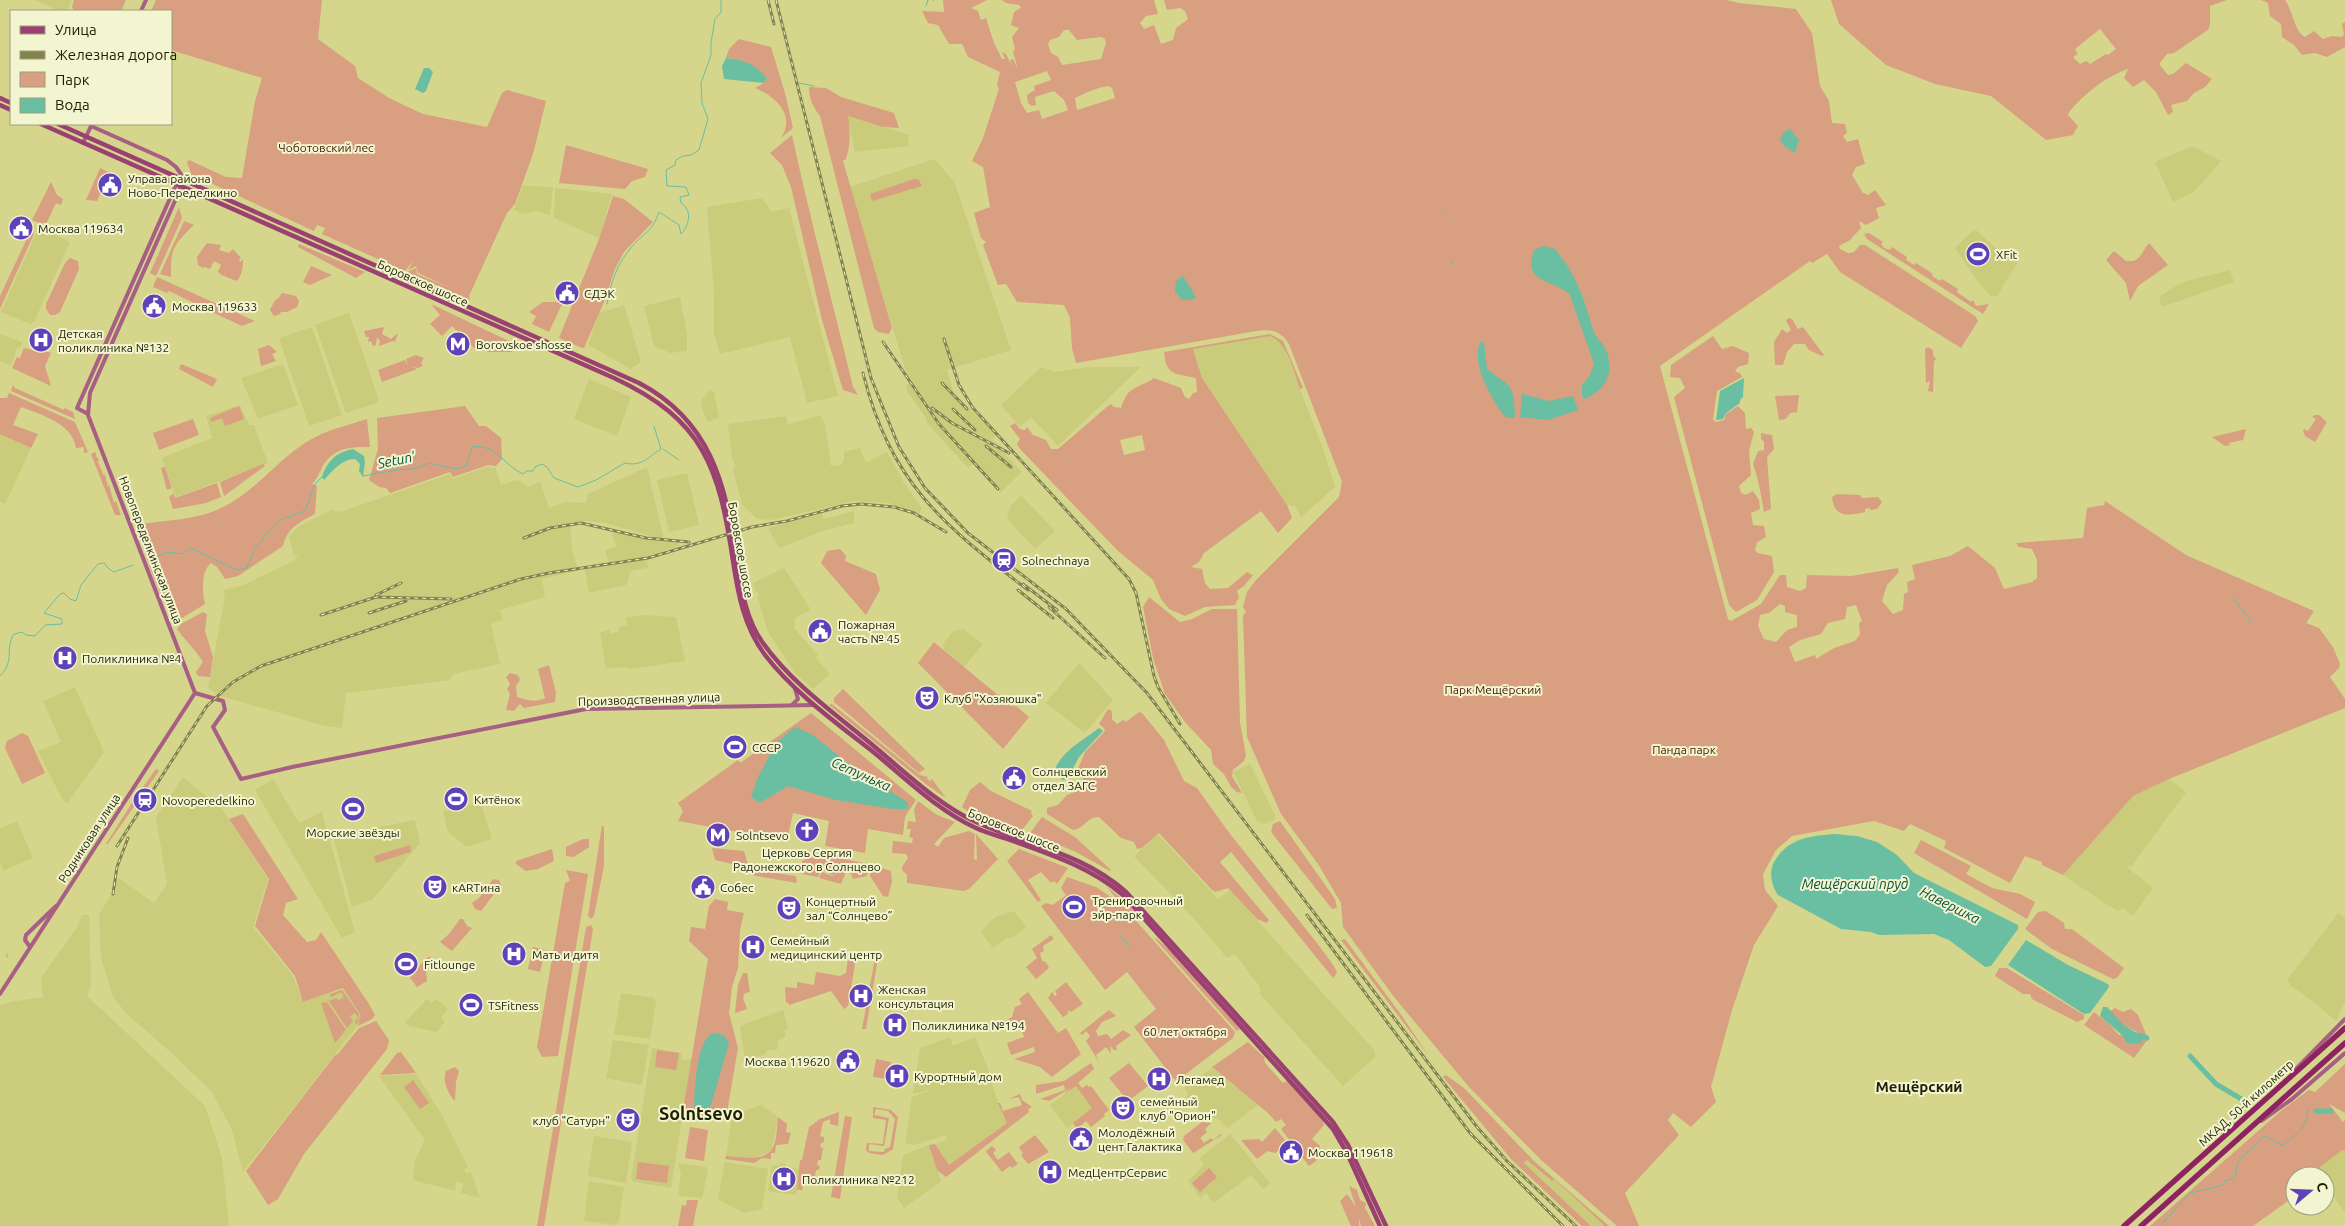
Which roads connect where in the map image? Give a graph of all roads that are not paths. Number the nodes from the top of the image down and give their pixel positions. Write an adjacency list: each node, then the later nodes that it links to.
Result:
1 (43, 125): 5 (main road, Боровское шоссе)
2 (60, 125): 4 (main road, Боровское шоссе)
3 (91, 125): 4 (main road); 6 (main road)
4 (86, 137): 5 (main road); 6 (main road, Боровское шоссе)
5 (83, 143): 7 (main road, Боровское шоссе)
6 (181, 179): 7 (main road, Новопеределкинская улица); 11 (main road, Боровское шоссе)
7 (178, 186): 8 (main road, Новопеределкинская улица); 8 (main road, Новопеределкинская улица); 9 (main road, Боровское шоссе)
8 (88, 414): 10 (main road, Новопеределкинская улица)
9 (794, 686): 12 (main road); 13 (main road, Боровское шоссе)
10 (195, 693): 12 (main road, Производственная улица); 14 (main road, Родниковая улица)
11 (820, 701): 13 (main road); 24 (main road, Боровское шоссе)
12 (792, 705): 13 (main road, Производственная улица)
13 (815, 705): 23 (main road, Боровское шоссе)
14 (59, 903): 15 (main road, Родниковая улица); 15 (main road)
15 (30, 947): 16 (main road, Родниковая улица)
16 (0, 994)
17 (2345, 1019): 21 (main road)
18 (2345, 1028): 21 (highway, МКАД, 50-й километр)
19 (2345, 1043): 22 (highway, МКАД, 50-й километр)
20 (2345, 1053): 22 (main road)
21 (2274, 1092): 25 (highway, МКАД, 50-й километр)
22 (2244, 1133): 26 (highway, МКАД, 50-й километр)
23 (1380, 1226)
24 (1386, 1226)
25 (2124, 1226)
26 (2141, 1226)

